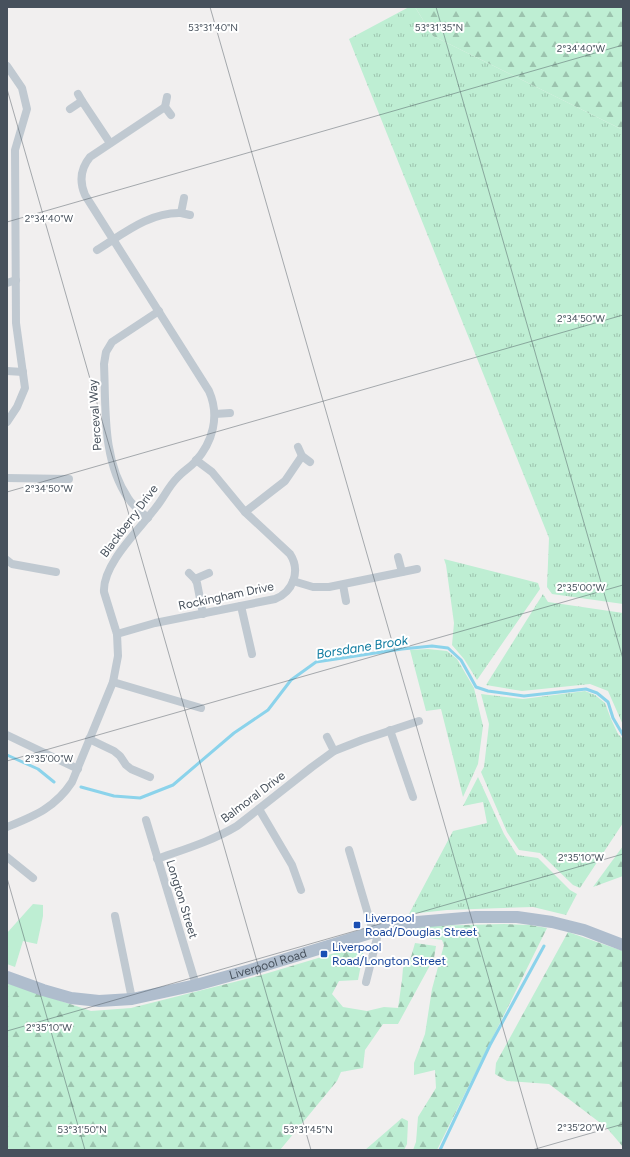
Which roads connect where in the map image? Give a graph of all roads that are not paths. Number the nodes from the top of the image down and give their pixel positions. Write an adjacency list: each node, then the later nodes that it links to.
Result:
1 (7, 67): 7 (street)
2 (167, 97): 3 (street)
3 (165, 107): 5 (street); 6 (street, Blackberry Drive)
4 (70, 109): 6 (street)
5 (172, 115)
6 (110, 143): 12 (street, Blackberry Drive)
7 (15, 192): 8 (street); 14 (street)
8 (7, 196)
9 (184, 198): 10 (street)
10 (181, 213): 11 (street); 12 (street)
11 (190, 215)
12 (114, 240): 13 (street); 16 (street, Blackberry Drive)
13 (98, 250)
14 (16, 280): 15 (street); 20 (street)
15 (7, 283)
16 (159, 311): 18 (street); 22 (street, Blackberry Drive)
17 (101, 342): 18 (street)
18 (108, 347): 31 (street, Perceval Way)
19 (7, 370): 20 (street)
20 (23, 372): 23 (street)
21 (230, 413): 22 (street)
22 (215, 414): 26 (street, Blackberry Drive)
23 (7, 422)
24 (298, 447): 25 (street)
25 (302, 456): 27 (street); 30 (street)
26 (196, 460): 30 (street); 31 (street, Blackberry Drive)
27 (310, 462)
28 (7, 478): 29 (street)
29 (69, 479)
30 (245, 512): 40 (street)
31 (148, 518): 45 (street, Blackberry Drive)
32 (398, 557): 36 (street)
33 (7, 560): 35 (street)
34 (417, 569): 36 (street)
35 (56, 572)
36 (402, 572): 41 (street)
37 (189, 573): 39 (street)
38 (209, 573): 39 (street)
39 (195, 579): 44 (street)
40 (293, 581): 41 (street); 43 (street, Rockingham Drive)
41 (342, 584): 42 (street)
42 (346, 601)
43 (241, 606): 44 (street, Rockingham Drive); 46 (street)
44 (203, 614): 45 (street, Rockingham Drive)
45 (117, 634): 47 (street, Blackberry Drive)
46 (252, 654)
47 (113, 682): 48 (street); 53 (street, Blackberry Drive)
48 (201, 708)
49 (420, 721): 50 (street, Balmoral Drive)
50 (390, 730): 54 (street, Balmoral Drive); 57 (street)
51 (7, 734): 55 (street)
52 (327, 737): 54 (street)
53 (89, 739): 55 (street, Blackberry Drive); 56 (street)
54 (334, 751): 58 (street, Balmoral Drive)
55 (78, 769): 60 (street, Blackberry Drive)
56 (150, 776)
57 (412, 797)
58 (259, 809): 63 (street, Balmoral Drive); 65 (street)
59 (146, 820): 63 (street, Longton Street)
60 (7, 827)
61 (349, 850): 67 (street)
62 (7, 857): 64 (street)
63 (157, 859): 71 (street, Longton Street)
64 (33, 878)
65 (301, 890)
66 (115, 916): 72 (street)
67 (376, 930): 68 (main road, Liverpool Road); 70 (street); 71 (main road, Liverpool Road)
68 (623, 945)
69 (7, 976): 72 (main road, Liverpool Road)
70 (366, 982)
71 (196, 985): 72 (main road, Liverpool Road)
72 (132, 999)

